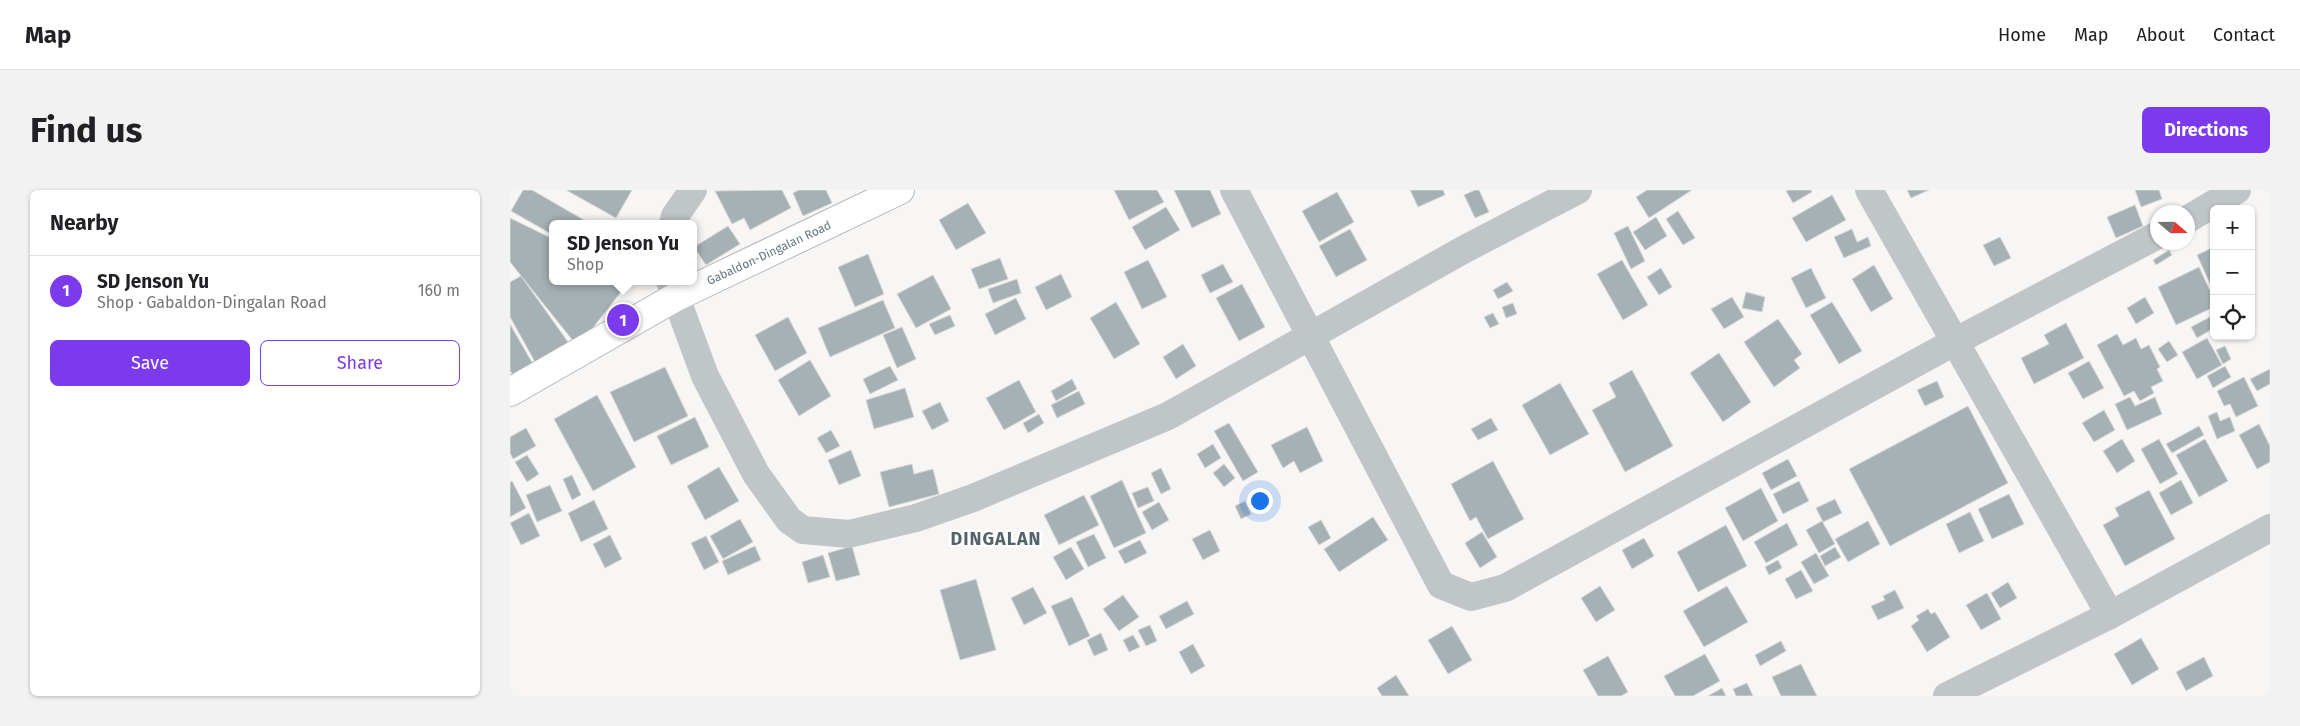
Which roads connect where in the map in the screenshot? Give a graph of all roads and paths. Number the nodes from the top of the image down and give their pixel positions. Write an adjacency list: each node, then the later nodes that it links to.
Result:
1 (693, 190): 8 (street)
2 (900, 190): 10 (main road, Gabaldon-Dingalan Road)
3 (1234, 190): 12 (street)
4 (1578, 190): 12 (street)
5 (1869, 190): 13 (street)
6 (2237, 190): 7 (street)
7 (2195, 215)
8 (674, 220)
9 (2150, 239): 13 (street)
10 (697, 279)
11 (673, 289): 12 (street); 14 (main road, Gabaldon-Dingalan Road)
12 (1312, 336): 13 (street)
13 (1956, 341): 16 (street)
14 (510, 392)
15 (2270, 528): 16 (street)
16 (2110, 615): 17 (street)
17 (1947, 696)

